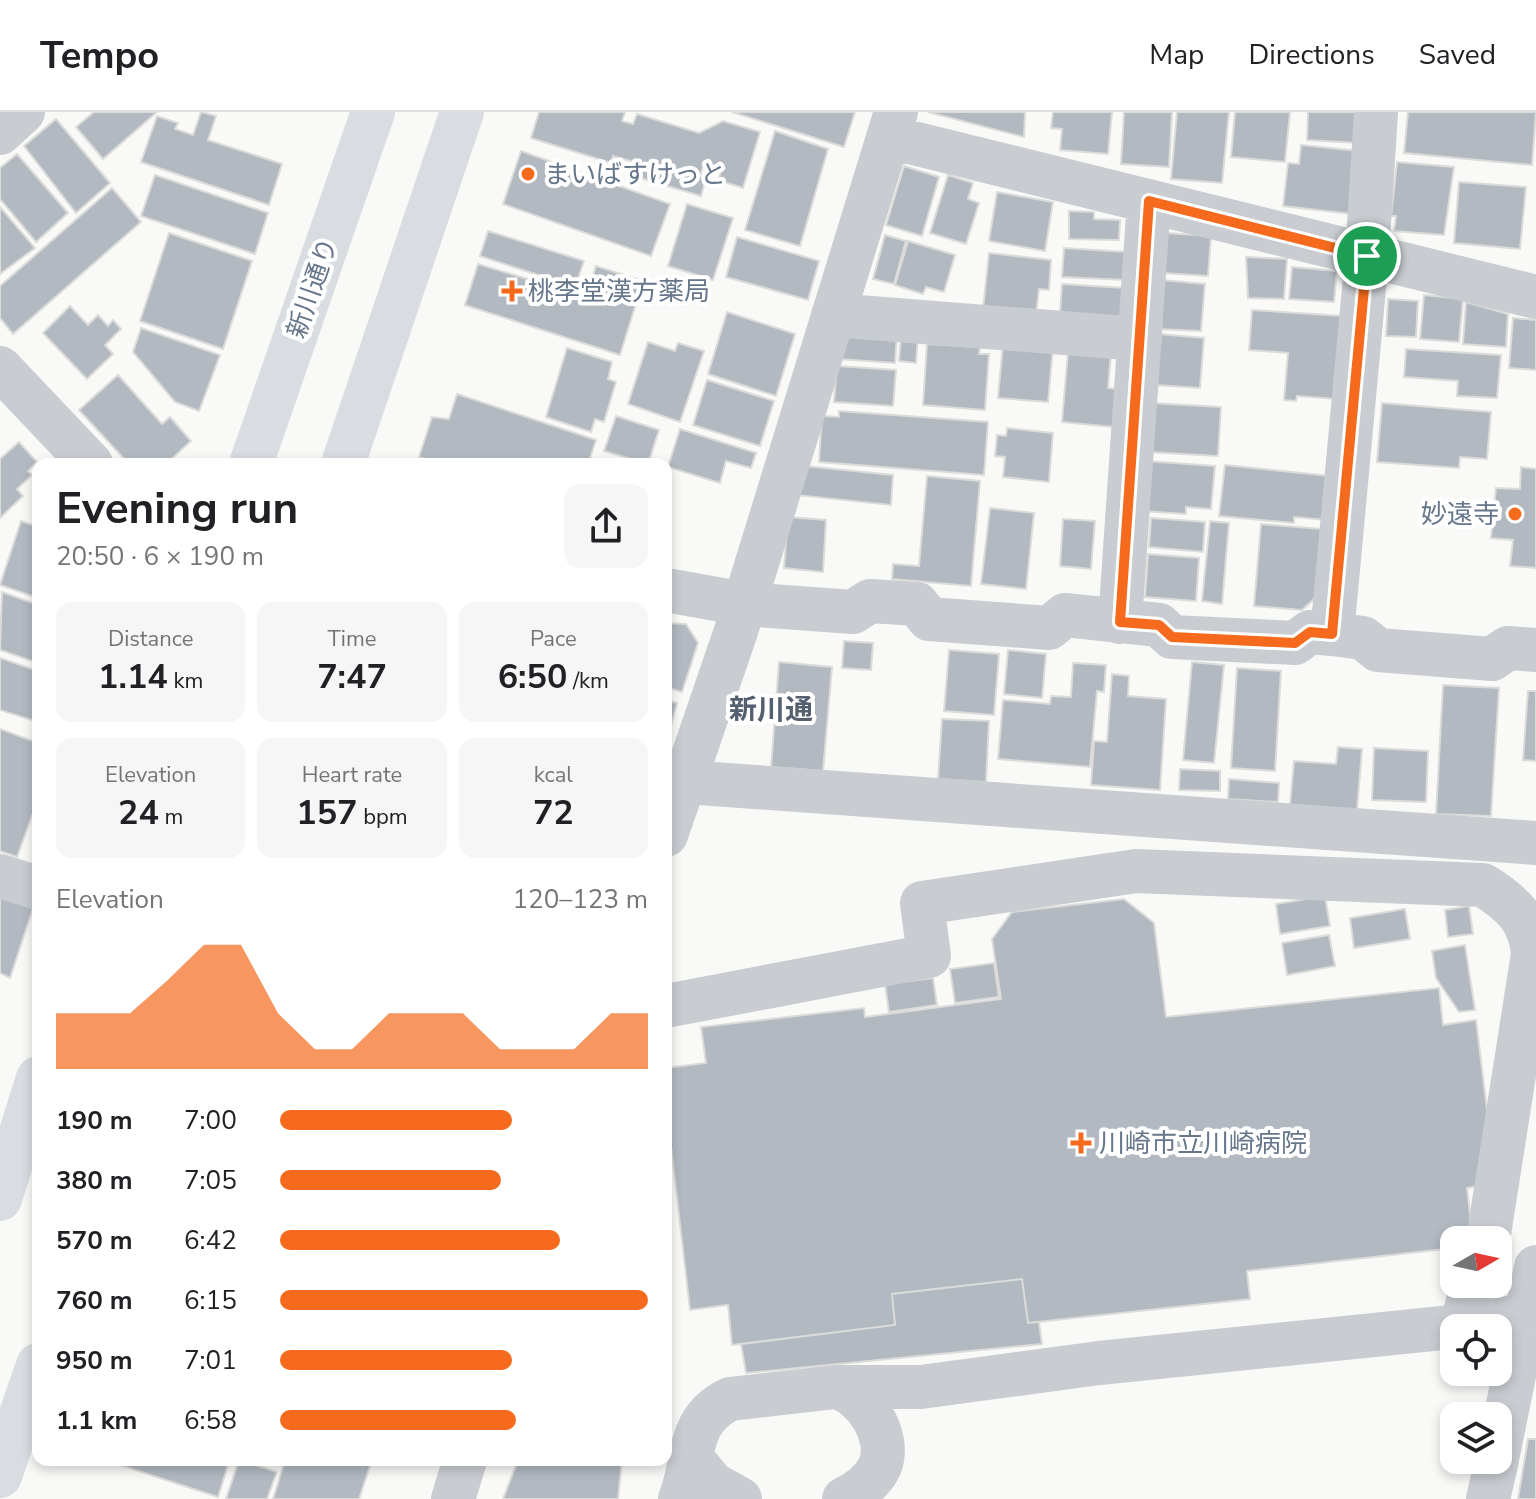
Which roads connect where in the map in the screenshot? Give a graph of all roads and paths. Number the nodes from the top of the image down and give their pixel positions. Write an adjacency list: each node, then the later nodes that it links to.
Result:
1 (23, 112): 6 (street)
2 (373, 112): 14 (main road, 新川通り)
3 (462, 112): 15 (main road)
4 (1376, 112): 8 (street)
5 (892, 124): 7 (street); 10 (street)
6 (0, 133)
7 (1149, 201): 8 (street); 11 (street)
8 (1367, 256): 9 (street); 19 (street)
9 (1536, 297)
10 (833, 315): 11 (street); 17 (street)
11 (1140, 339): 18 (street)
12 (0, 368): 13 (street)
13 (85, 458)
14 (253, 458)
15 (345, 458)
16 (672, 591): 17 (street)
17 (744, 604): 18 (street); 21 (street)
18 (1120, 622): 19 (street)
19 (1332, 634): 20 (street)
20 (1536, 650)
21 (685, 782): 22 (street); 23 (street)
22 (672, 818)
23 (1536, 843)
24 (0, 876): 25 (street)
25 (32, 886)
26 (672, 1005): 29 (street)
27 (32, 1097): 28 (main road)
28 (0, 1199)
29 (1490, 1226)
30 (1536, 1267): 31 (street)
31 (1527, 1315): 32 (street); 36 (street)
32 (1512, 1318)
33 (1440, 1328): 35 (street)
34 (32, 1378): 37 (main road)
35 (835, 1387): 38 (street); 44 (street)
36 (1509, 1402)
37 (7, 1431): 41 (main road)
38 (683, 1455): 43 (street)
39 (463, 1466): 42 (street)
40 (1493, 1474): 45 (street)
41 (0, 1476)
42 (453, 1499)
43 (740, 1499)
44 (844, 1499)
45 (1488, 1499)

